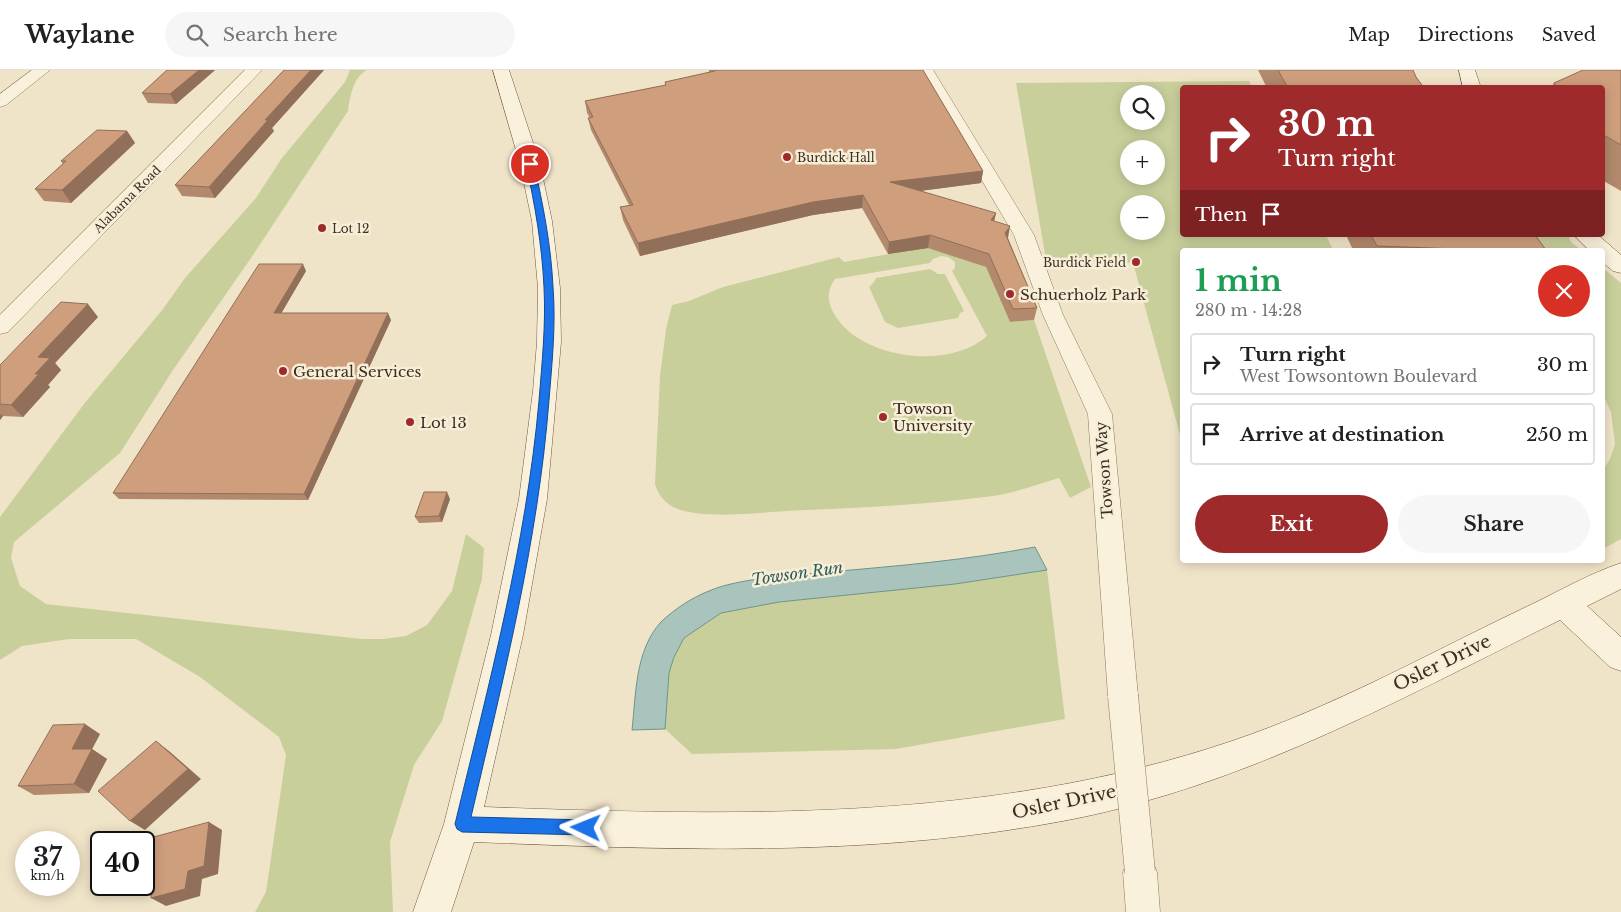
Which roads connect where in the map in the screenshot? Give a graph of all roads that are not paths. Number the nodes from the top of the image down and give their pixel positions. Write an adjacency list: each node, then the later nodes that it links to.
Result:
1 (42, 70): 7 (street)
2 (254, 70): 12 (street, Alabama Road)
3 (501, 70): 16 (main road)
4 (925, 70): 18 (street, Towson Way, bridge)
5 (1467, 70): 6 (main road)
6 (1471, 85)
7 (0, 102)
8 (1587, 237): 9 (main road)
9 (1600, 248)
10 (1605, 253): 11 (main road)
11 (1621, 266)
12 (0, 327)
13 (1621, 575): 14 (main road, Osler Drive)
14 (1563, 604): 15 (main road); 16 (main road, Osler Drive)
15 (1621, 657)
16 (462, 824): 17 (main road)
17 (432, 912)
18 (1143, 912)

